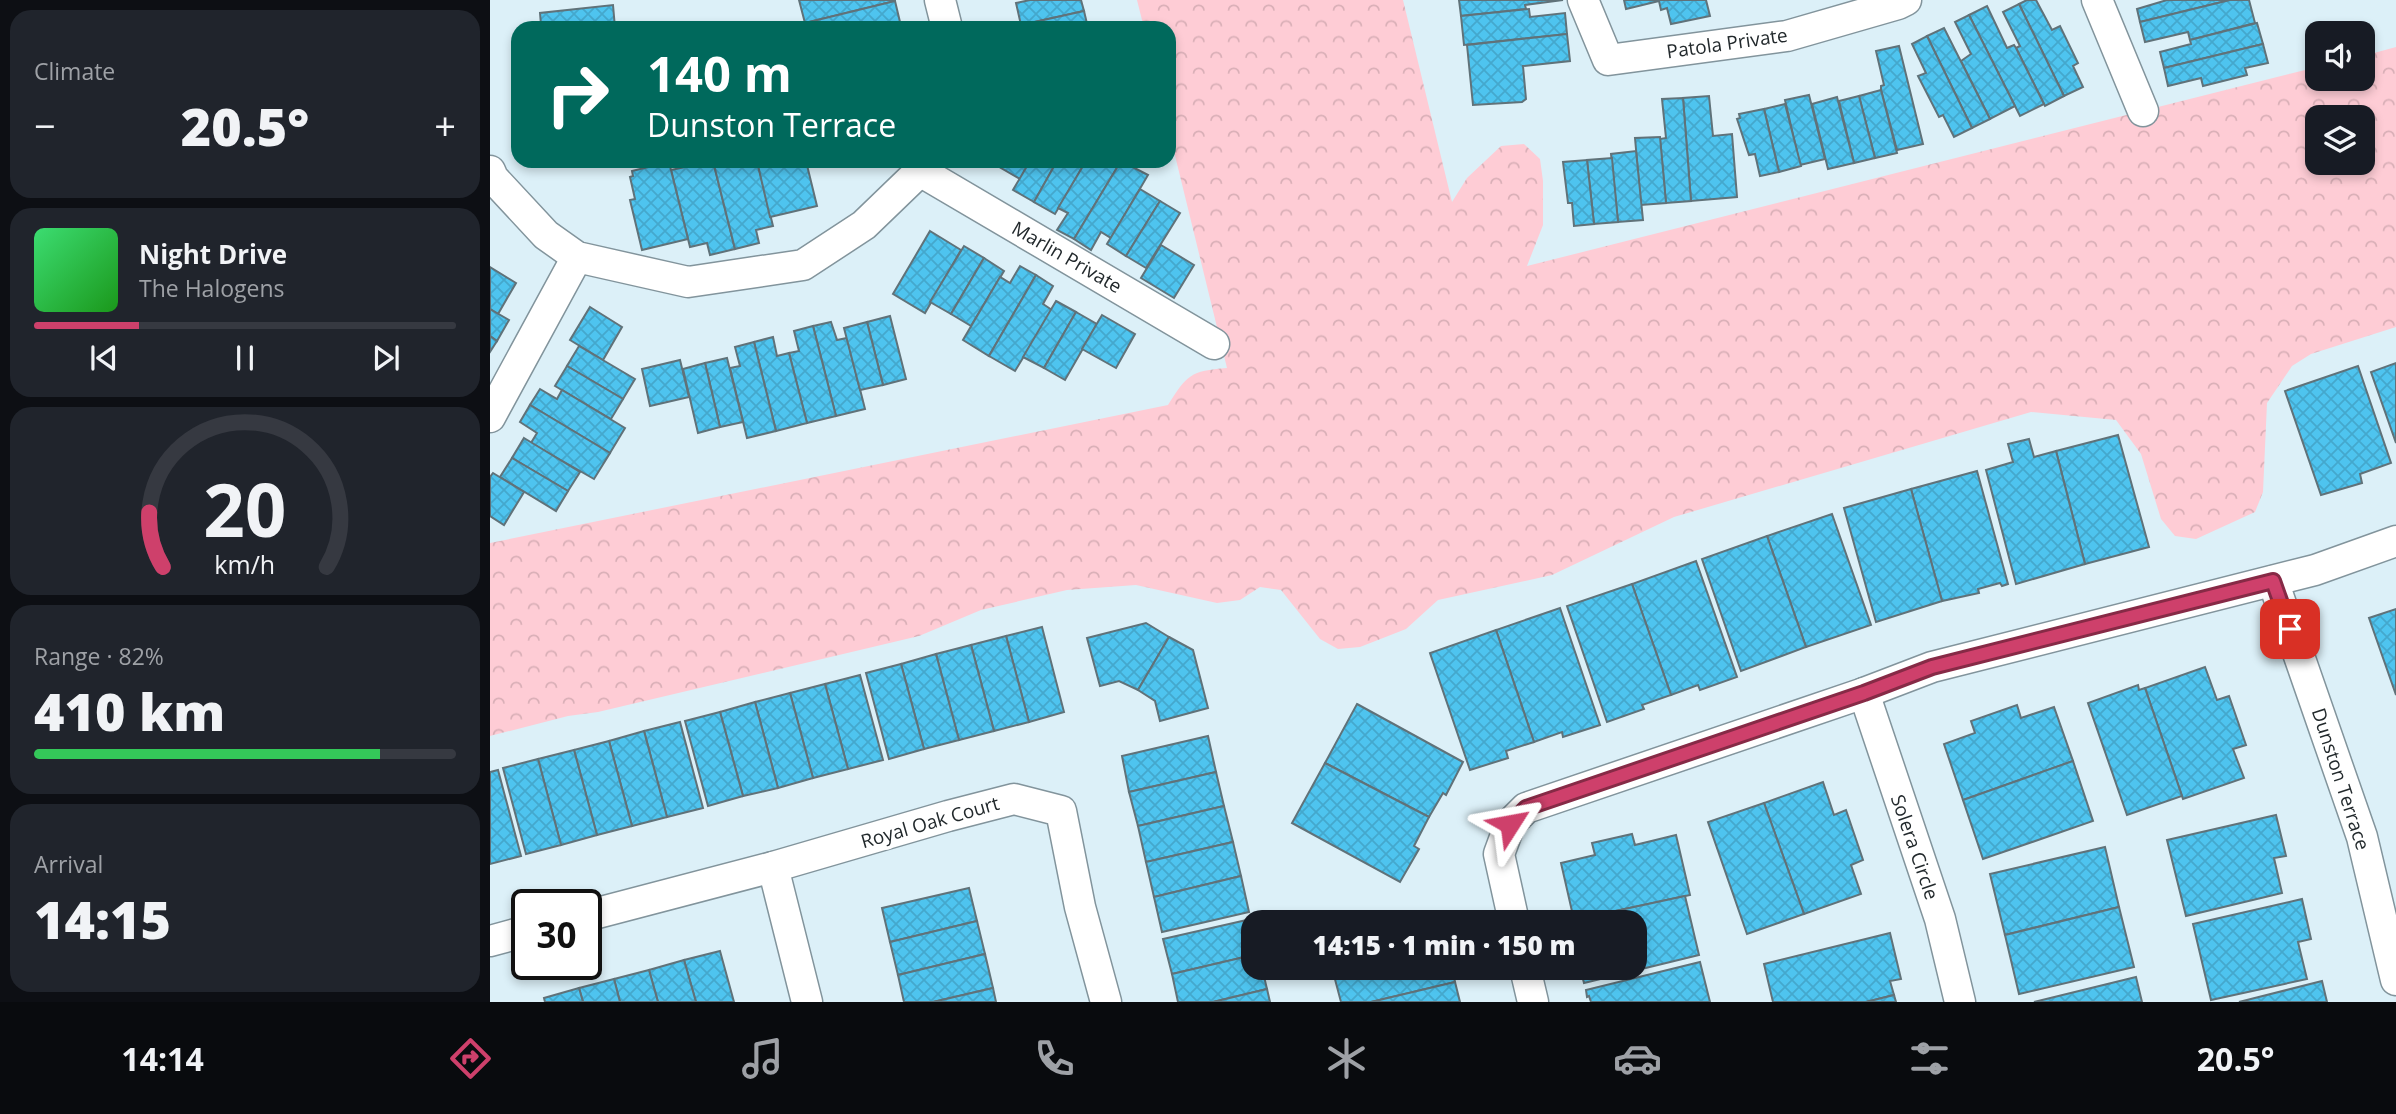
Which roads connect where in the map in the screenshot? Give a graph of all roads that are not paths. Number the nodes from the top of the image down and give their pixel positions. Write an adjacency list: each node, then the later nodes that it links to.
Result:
1 (940, 0): 5 (street)
2 (1583, 0): 3 (street, Patola Private)
3 (1906, 0)
4 (2097, 0): 6 (street)
5 (945, 21)
6 (2143, 111)
7 (919, 168): 10 (street, Marlin Private)
8 (924, 168): 11 (street, Marlin Private)
9 (490, 171): 10 (street, Marlin Private)
10 (577, 257): 12 (street)
11 (1214, 344)
12 (490, 417)
13 (2396, 541): 14 (street)
14 (2273, 581): 15 (street); 21 (street, Dunston Terrace)
15 (1864, 693): 17 (street); 26 (street, Solera Circle)
16 (773, 867): 18 (street, Royal Oak Court); 23 (street); 24 (street, Royal Oak Court)
17 (1511, 910)
18 (602, 912)
19 (511, 935): 20 (street)
20 (490, 940)
21 (2395, 968)
22 (1528, 980): 25 (street)
23 (807, 1002)
24 (1106, 1002)
25 (1533, 1002)
26 (1960, 1002)

